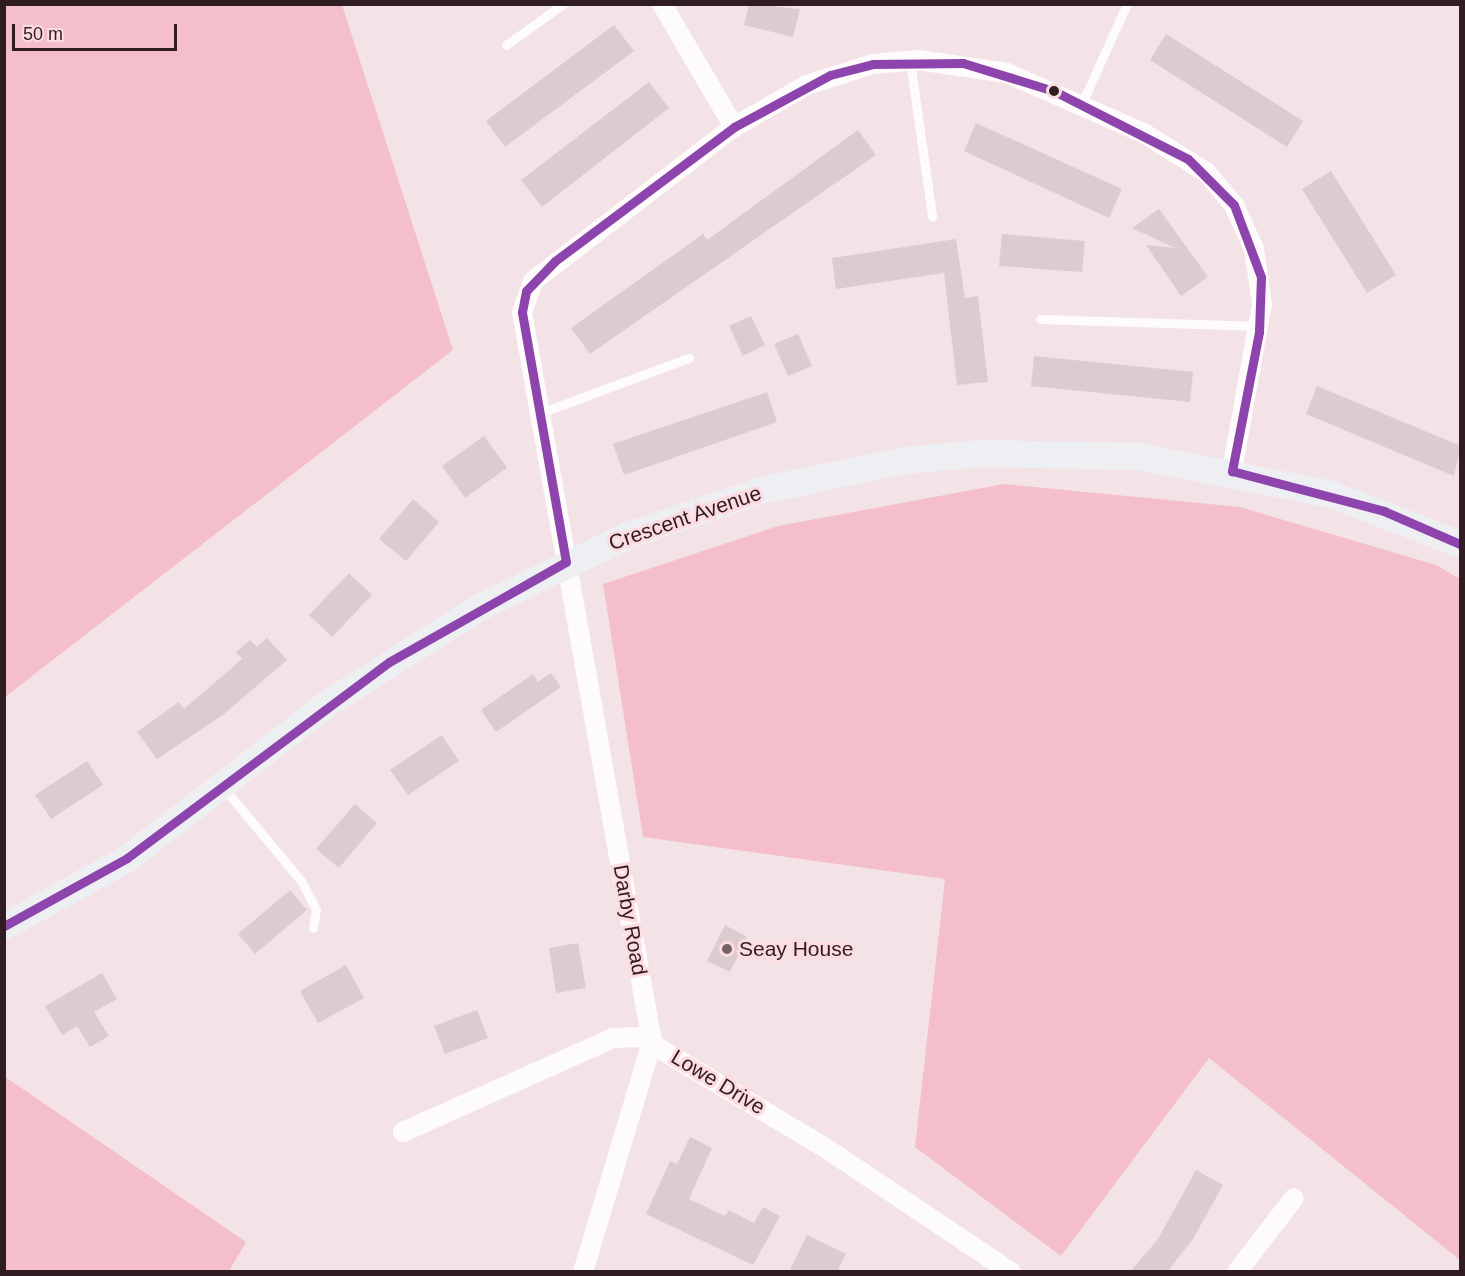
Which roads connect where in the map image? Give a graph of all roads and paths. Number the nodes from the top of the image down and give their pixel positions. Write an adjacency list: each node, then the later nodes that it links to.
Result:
1 (563, 4): 4 (lane)
2 (662, 4): 7 (street)
3 (1127, 4): 6 (lane)
4 (506, 45)
5 (910, 61): 6 (street, Darby Road); 7 (street, Darby Road); 8 (lane)
6 (1082, 103): 10 (street, Darby Road)
7 (734, 127): 12 (street, Darby Road)
8 (932, 216)
9 (1040, 319): 10 (lane)
10 (1260, 326): 13 (street, Darby Road)
11 (689, 358): 12 (lane)
12 (540, 413): 15 (street, Darby Road)
13 (1232, 471): 14 (street, Crescent Avenue); 15 (street, Crescent Avenue)
14 (1461, 544)
15 (566, 562): 16 (street, Crescent Avenue); 19 (street, Darby Road)
16 (222, 786): 17 (street, Crescent Avenue); 18 (lane)
17 (4, 926)
18 (313, 928)
19 (652, 1042): 20 (street, Lowe Drive); 22 (street, Darby Road); 23 (street, Lowe Drive)
20 (403, 1132)
21 (1294, 1198): 24 (street)
22 (583, 1272)
23 (1011, 1272)
24 (1237, 1272)

